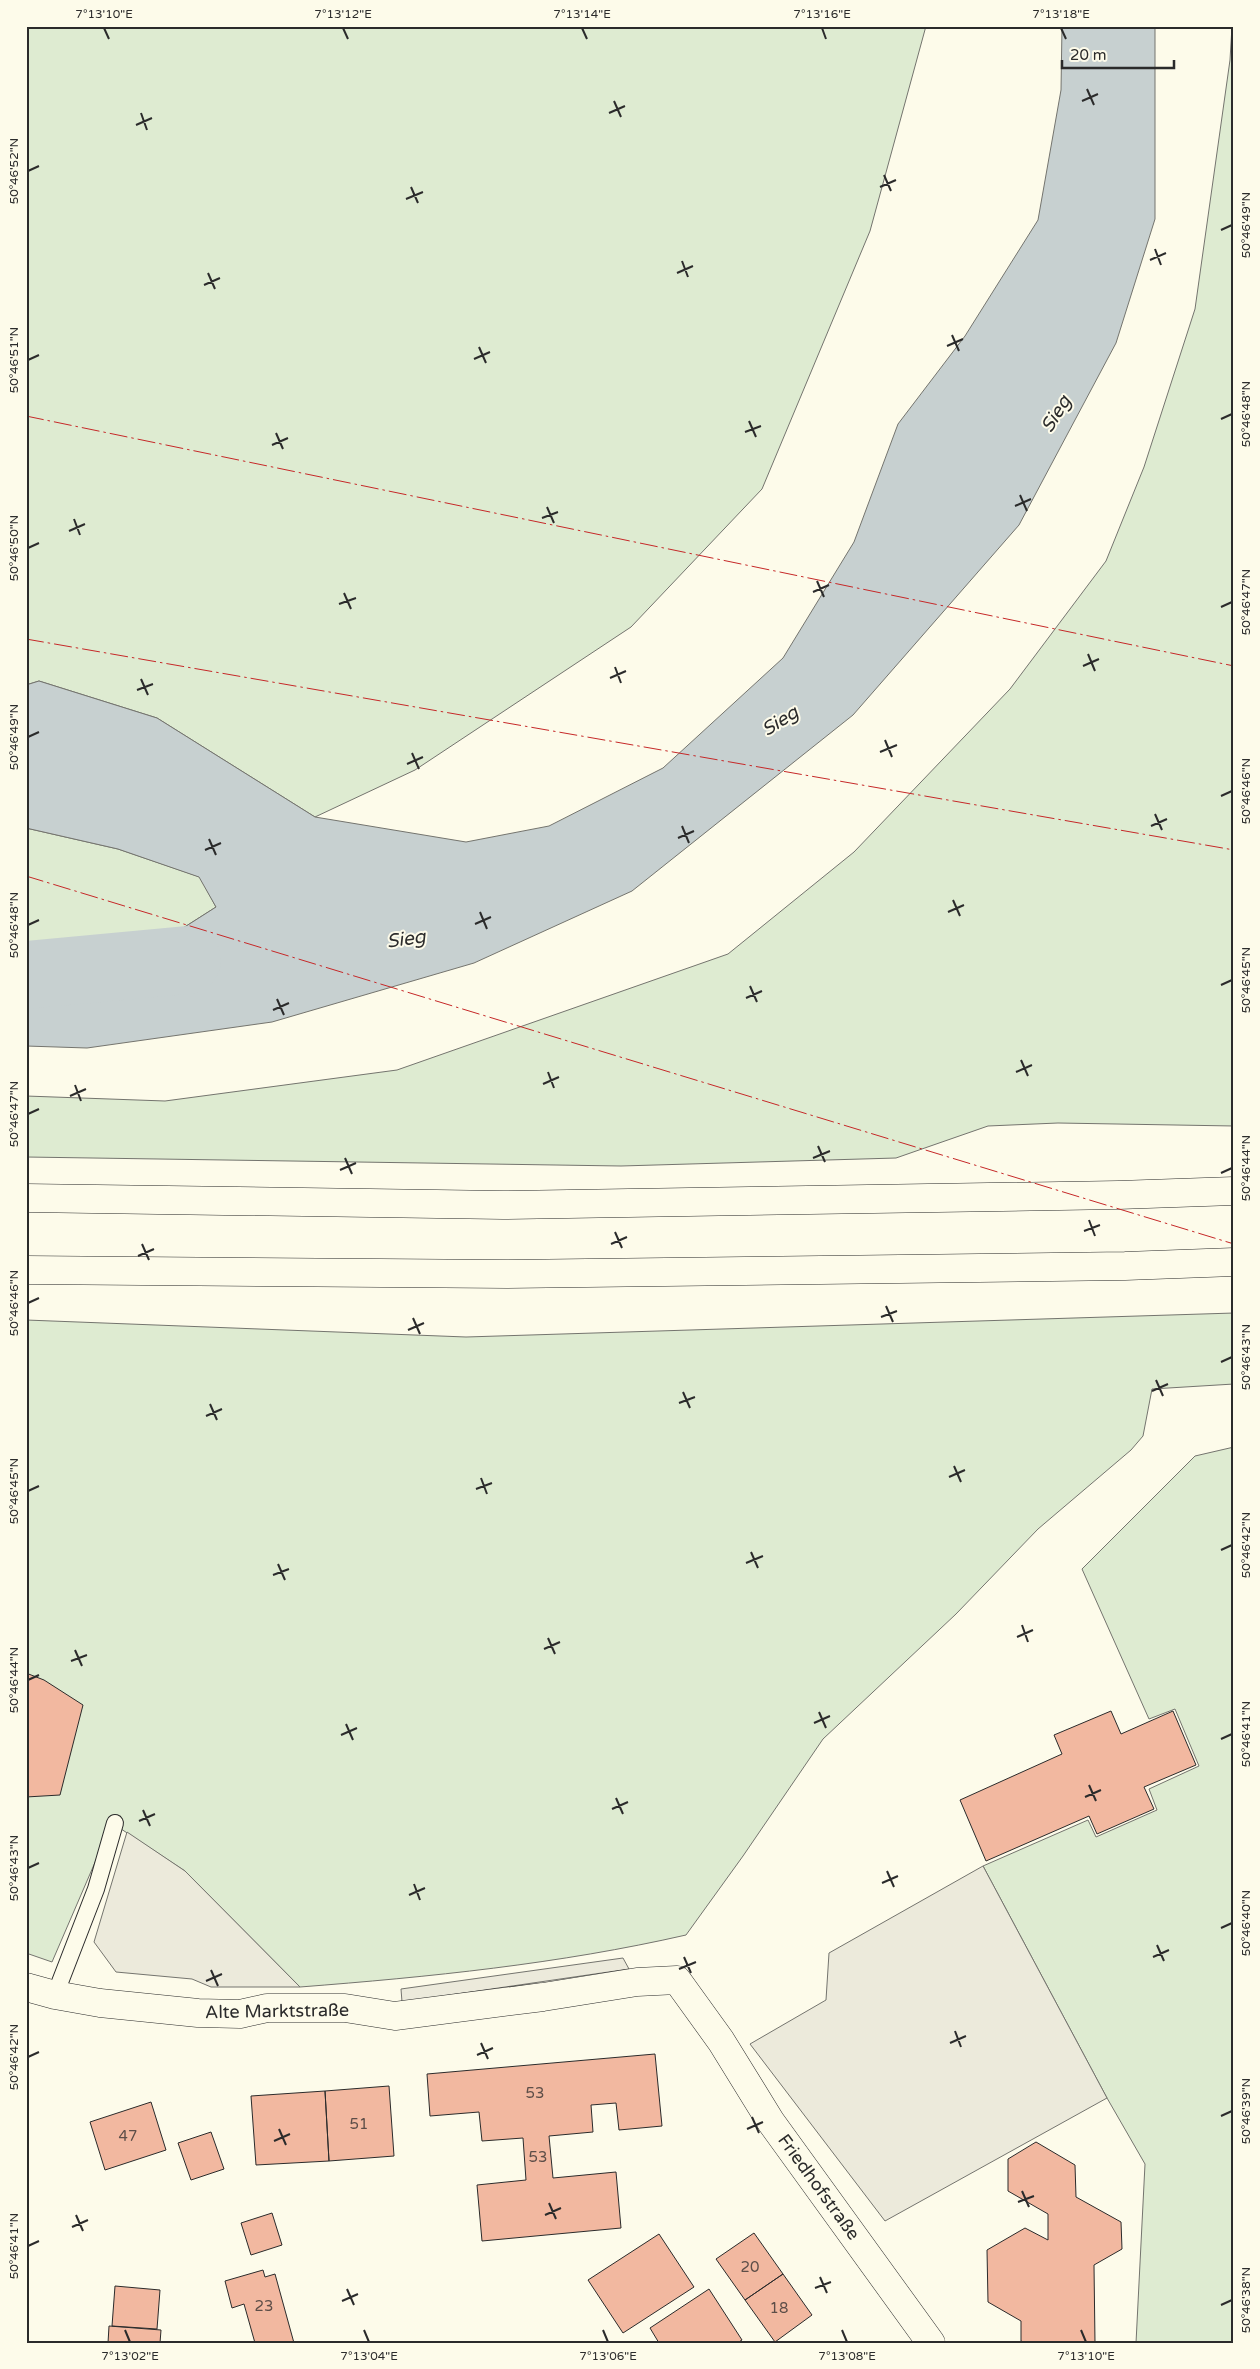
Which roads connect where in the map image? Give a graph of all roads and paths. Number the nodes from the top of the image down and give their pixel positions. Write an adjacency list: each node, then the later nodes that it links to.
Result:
1 (1234, 1191): 2 (main road)
2 (26, 1198)
3 (1234, 1262): 4 (main road)
4 (26, 1270)
5 (115, 1823): 8 (lane)
6 (677, 1980): 8 (main road, Alte Marktstraße); 9 (main road, Friedhofstraße)
7 (26, 1987): 8 (main road, Alte Marktstraße)
8 (55, 1995)
9 (931, 2343)

